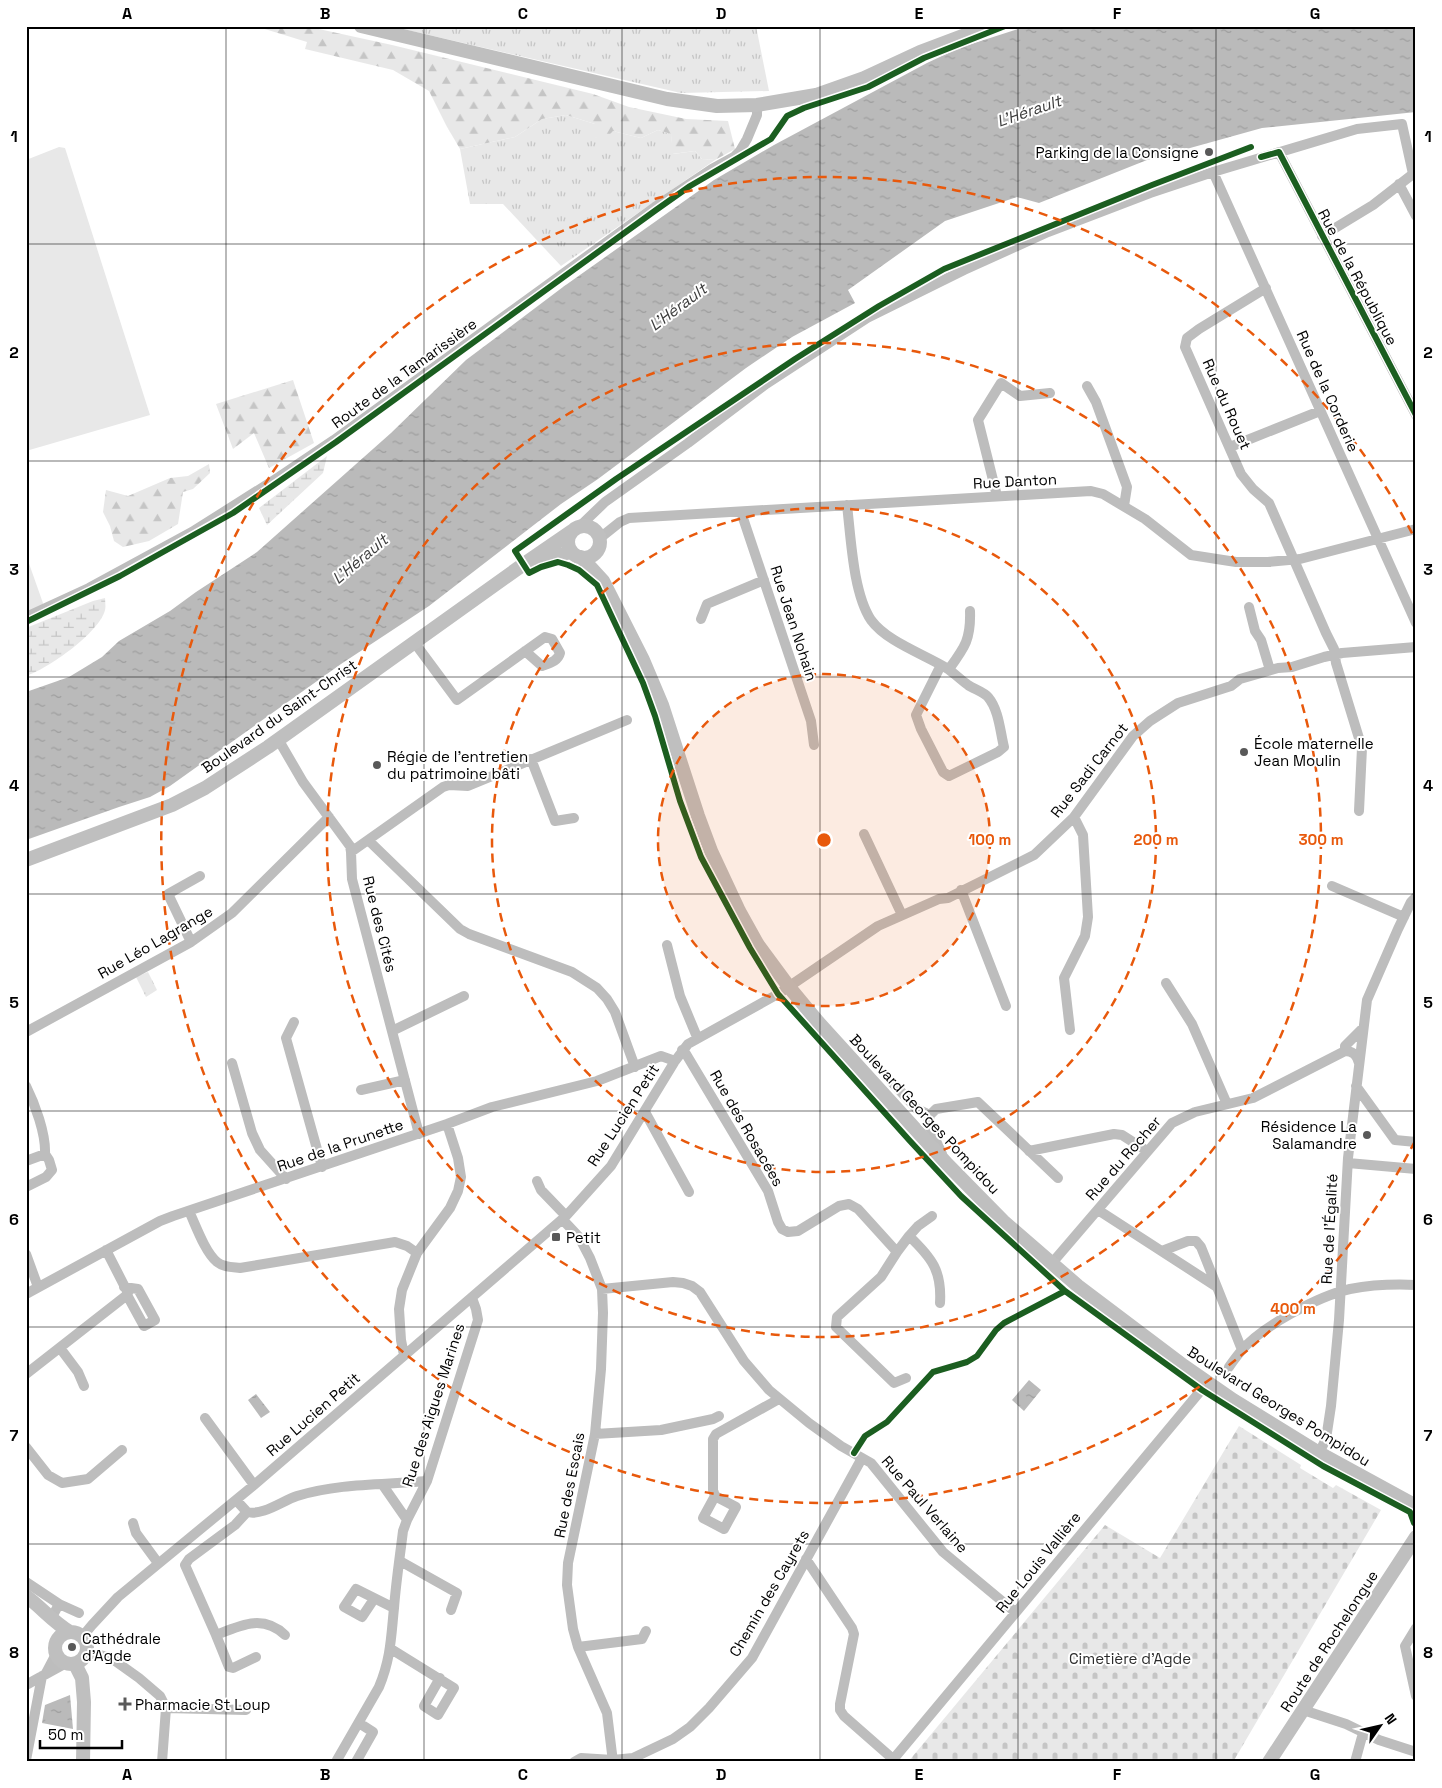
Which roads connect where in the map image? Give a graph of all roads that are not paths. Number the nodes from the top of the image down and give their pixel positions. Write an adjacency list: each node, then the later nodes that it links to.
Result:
1 (361, 26): 3 (street)
2 (989, 26): 3 (street)
3 (757, 105): 31 (street, Route de la Tamarissière)
4 (1279, 152): 5 (street); 6 (street); 9 (street, Rue de la République)
5 (1213, 172): 10 (street, Rue de la Corderie); 21 (street)
6 (1414, 174): 7 (street)
7 (1399, 184): 8 (street); 9 (street)
8 (1416, 216)
9 (1322, 236): 14 (street, Rue de la République)
10 (1266, 288): 13 (street, Rue de la Corderie); 15 (street, Rue du Rouet)
11 (1087, 386): 18 (street)
12 (1050, 393): 16 (street)
13 (1320, 411): 15 (street); 22 (street, Rue de la Corderie)
14 (1416, 414)
15 (1230, 447): 25 (street, Rue du Rouet)
16 (997, 496): 17 (street, Rue Danton); 18 (street, Rue Danton)
17 (847, 505): 19 (street, Rue Danton); 38 (street)
18 (1124, 506): 25 (street, Rue Danton)
19 (742, 512): 23 (street, Rue Danton); 27 (street, Rue Jean Nohain)
20 (1416, 528): 22 (street, Rue Danton)
21 (576, 529): 23 (street); 24 (street); 26 (street, Boulevard du Saint-Christ)
22 (1377, 538): 25 (street, Rue Danton); 33 (street, Rue de la Corderie)
23 (600, 543): 24 (street); 28 (street, Boulevard Georges Pompidou)
24 (577, 555): 26 (street, Boulevard du Saint-Christ); 28 (street, Boulevard Georges Pompidou)
25 (1293, 559): 37 (street, Rue du Rouet)
26 (529, 560): 34 (street, Boulevard du Saint-Christ)
27 (764, 580): 32 (street); 42 (street, Rue Jean Nohain)
28 (604, 581): 61 (street, Boulevard Georges Pompidou)
29 (1249, 607): 39 (street)
30 (970, 611): 38 (street)
31 (26, 617)
32 (701, 619)
33 (1416, 623)
34 (414, 642): 36 (street); 41 (street, Boulevard du Saint-Christ)
35 (1416, 647): 37 (street, Rue Sadi Carnot)
36 (525, 651)
37 (1335, 655): 39 (street, Rue Sadi Carnot); 44 (street, Rue du Rouet)
38 (945, 667): 38 (street)
39 (1270, 670): 46 (street, Rue Sadi Carnot)
40 (627, 720): 43 (street)
41 (278, 739): 45 (street, Rue des Cités); 51 (street, Boulevard du Saint-Christ)
42 (814, 745)
43 (531, 759): 47 (street); 49 (street)
44 (1359, 811)
45 (329, 817): 50 (street, Rue des Cités); 58 (street, Rue Léo Lagrange)
46 (1074, 817): 54 (street, Rue Sadi Carnot); 66 (street)
47 (574, 818)
48 (864, 834): 56 (street)
49 (368, 840): 50 (street); 75 (street)
50 (351, 852): 67 (street, Rue des Cités)
51 (26, 860)
52 (200, 876): 58 (street)
53 (1332, 886): 57 (street)
54 (961, 890): 56 (street, Rue Sadi Carnot); 63 (street)
55 (1416, 897): 57 (street, Rue de l'Égalité)
56 (902, 915): 61 (street, Rue Sadi Carnot)
57 (1404, 917): 65 (street, Rue de l'Égalité)
58 (191, 942): 68 (street, Rue Léo Lagrange)
59 (667, 945): 69 (street)
60 (1166, 983): 81 (street)
61 (789, 987): 69 (street, Rue Sadi Carnot); 92 (street, Boulevard Georges Pompidou)
62 (464, 996): 67 (street)
63 (1006, 1006)
64 (294, 1022): 93 (street)
65 (1363, 1028): 71 (street, Rue du Rocher); 74 (street, Rue de l'Égalité)
66 (1070, 1030)
67 (392, 1031): 76 (street, Rue des Cités)
68 (26, 1032)
69 (697, 1037): 70 (street, Rue Sadi Carnot)
70 (682, 1050): 72 (street, Rue Lucien Petit); 107 (street, Rue des Rosacées)
71 (1344, 1051): 74 (street); 81 (street, Rue du Rocher)
72 (675, 1060): 75 (street, Rue de la Prunette); 82 (street, Rue Lucien Petit)
73 (232, 1063): 96 (street)
74 (1359, 1064): 79 (street, Rue de l'Égalité)
75 (635, 1067): 84 (street, Rue de la Prunette)
76 (405, 1080): 80 (street); 85 (street, Rue des Cités)
77 (891, 1081): 83 (street)
78 (26, 1086): 89 (street)
79 (1356, 1086): 86 (street); 91 (street, Rue de l'Égalité)
80 (361, 1090)
81 (1227, 1104): 88 (street, Rue du Rocher)
82 (645, 1112): 99 (street); 103 (street, Rue Lucien Petit)
83 (930, 1115): 87 (street); 92 (street)
84 (447, 1124): 85 (street, Rue de la Prunette); 108 (street)
85 (419, 1134): 93 (street, Rue de la Prunette)
86 (1416, 1142)
87 (1029, 1151): 88 (street); 95 (street)
88 (1147, 1151): 100 (street, Rue du Rocher)
89 (45, 1154): 90 (street); 98 (street)
90 (26, 1160)
91 (1348, 1163): 94 (street); 115 (street, Rue de l'Égalité)
92 (947, 1164): 110 (street, Boulevard Georges Pompidou)
93 (322, 1167): 96 (street, Rue de la Prunette)
94 (1416, 1169)
95 (1058, 1178)
96 (286, 1179): 101 (street, Rue de la Prunette)
97 (537, 1182): 103 (street)
98 (26, 1187)
99 (689, 1192)
100 (1098, 1210): 106 (street); 110 (street, Rue du Rocher)
101 (189, 1211): 105 (street, Rue de la Prunette); 108 (street)
102 (932, 1216): 104 (street)
103 (565, 1218): 114 (street, Rue des Escais); 117 (street, Rue Lucien Petit)
104 (910, 1236): 107 (street); 118 (street)
105 (106, 1250): 112 (street, Rue de la Prunette); 119 (street)
106 (1162, 1251): 113 (street); 113 (street)
107 (896, 1252): 124 (street)
108 (417, 1253): 121 (street)
109 (26, 1254): 112 (street)
110 (1052, 1264): 125 (street, Boulevard Georges Pompidou)
111 (1416, 1285): 115 (street)
112 (38, 1287): 116 (street, Rue de la Prunette)
113 (1217, 1287): 120 (street)
114 (602, 1290): 127 (street, Rue Paul Verlaine); 130 (street, Rue des Escais)
115 (1341, 1292): 120 (street); 133 (street, Rue de l'Égalité)
116 (26, 1294)
117 (472, 1298): 121 (street, Rue Lucien Petit); 135 (street, Rue des Aigues Marines)
118 (940, 1303)
119 (60, 1348): 123 (street); 126 (street)
120 (1242, 1350): 122 (street)
121 (404, 1355): 137 (street, Rue Lucien Petit)
122 (1229, 1367)
123 (26, 1374)
124 (906, 1378)
125 (1208, 1382): 133 (street, Boulevard Georges Pompidou); 154 (street, Rue Louis Vallière)
126 (84, 1386)
127 (779, 1399): 134 (street, Rue Paul Verlaine); 138 (street)
128 (719, 1416): 130 (street)
129 (205, 1418): 137 (street)
130 (595, 1434): 162 (street, Rue des Escais)
131 (26, 1447): 132 (street)
132 (122, 1450)
133 (1319, 1453): 140 (street, Boulevard Georges Pompidou)
134 (862, 1458): 145 (street, Chemin des Cayrets); 154 (street, Rue Paul Verlaine)
135 (427, 1481): 136 (street); 142 (street, Rue des Aigues Marines)
136 (382, 1484): 141 (street); 142 (street, Rue des Aigues Marines)
137 (254, 1485): 139 (street, Rue Lucien Petit)
138 (715, 1496)
139 (236, 1500): 141 (street); 147 (street, Rue Lucien Petit)
140 (1416, 1506)
141 (247, 1512): 160 (street)
142 (407, 1520): 146 (street, Rue des Aigues Marines)
143 (133, 1523): 147 (street)
144 (1416, 1537): 173 (street, Route de Rochelongue)
145 (806, 1559): 178 (street, Chemin des Cayrets); 179 (street)
146 (400, 1561): 152 (street, Rue des Aigues Marines); 153 (street)
147 (158, 1563): 159 (street, Rue Lucien Petit)
148 (26, 1582): 151 (street)
149 (26, 1596): 156 (street)
150 (374, 1598): 152 (street)
151 (59, 1604): 155 (street); 156 (street)
152 (394, 1608): 163 (street, Rue des Aigues Marines)
153 (450, 1610)
154 (1015, 1612): 179 (street, Rue Louis Vallière)
155 (79, 1613)
156 (51, 1620): 159 (street); 165 (street)
157 (1416, 1628): 170 (street)
158 (646, 1631): 162 (street)
159 (76, 1635): 164 (street); 165 (street)
160 (216, 1635): 161 (street); 166 (street)
161 (286, 1635)
162 (578, 1647): 178 (street, Rue des Escais)
163 (391, 1649): 168 (street); 174 (street, Rue des Aigues Marines)
164 (86, 1653): 165 (street); 171 (street)
165 (63, 1656): 167 (street); 180 (street)
166 (256, 1657)
167 (44, 1674): 169 (street); 177 (street)
168 (440, 1678)
169 (26, 1685)
170 (1416, 1694)
171 (166, 1708): 172 (street); 181 (street)
172 (246, 1710)
173 (1303, 1710): 175 (street); 185 (street, Route de Rochelongue)
174 (359, 1722): 182 (street, Rue des Aigues Marines); 183 (street)
175 (1363, 1733): 176 (street); 186 (street)
176 (1416, 1752)
177 (26, 1760)
178 (613, 1761): 184 (street, Chemin des Cayrets)
179 (892, 1761)
180 (83, 1762)
181 (162, 1762)
182 (339, 1762)
183 (356, 1762)
184 (574, 1762)
185 (1269, 1762)
186 (1355, 1762)

